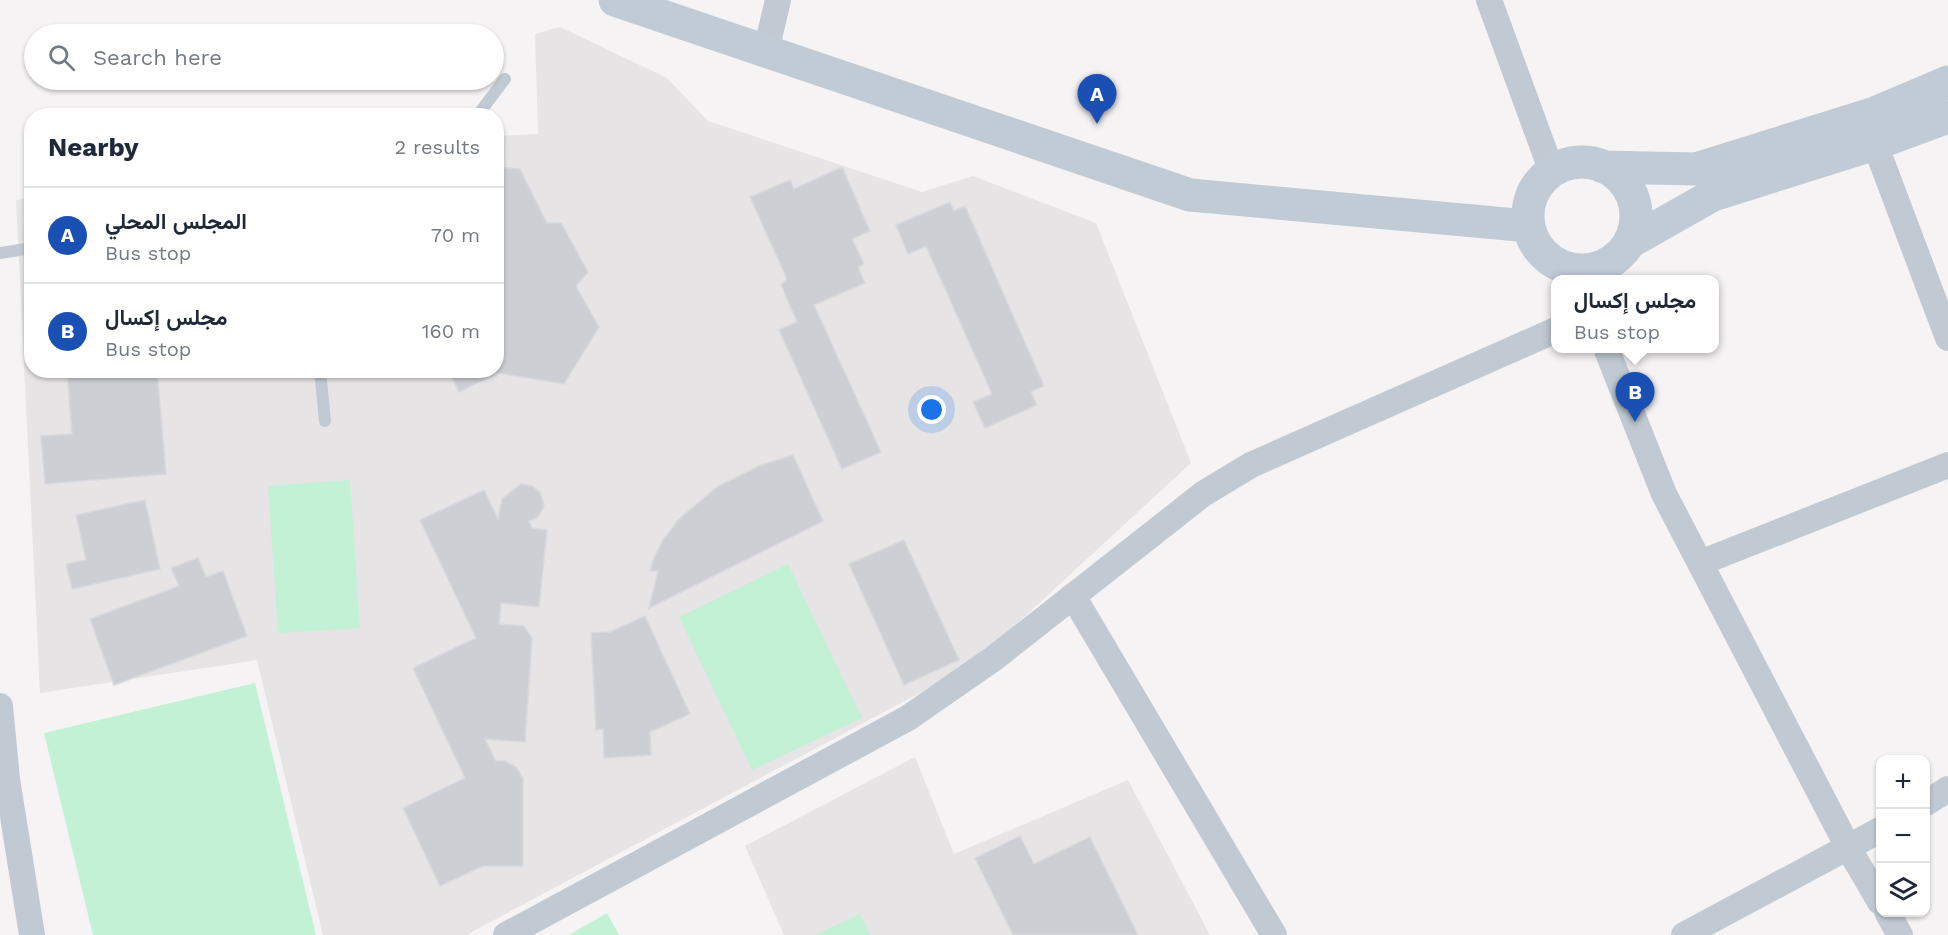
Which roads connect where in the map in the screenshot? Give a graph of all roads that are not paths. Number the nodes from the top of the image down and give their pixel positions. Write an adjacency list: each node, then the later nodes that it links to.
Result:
1 (615, 0): 4 (main road)
2 (778, 0): 4 (street)
3 (1489, 0): 11 (street)
4 (766, 51): 12 (main road)
5 (1948, 82): 10 (main road)
6 (497, 90): 7 (lane)
7 (483, 108)
8 (1948, 117): 9 (main road)
9 (1875, 144): 13 (main road); 18 (street)
10 (1603, 167): 11 (main road); 13 (main road)
11 (1552, 172): 12 (main road)
12 (1529, 226): 16 (main road)
13 (1630, 242): 16 (main road)
14 (24, 249): 15 (lane)
15 (0, 253)
16 (1589, 275)
17 (1551, 332): 24 (street)
18 (1948, 338)
19 (1608, 353): 23 (street)
20 (321, 378): 21 (lane)
21 (325, 422)
22 (1948, 465): 23 (street)
23 (1700, 563): 29 (street)
24 (1073, 596): 33 (street); 34 (street)
25 (0, 706): 32 (street)
26 (1948, 789): 27 (street)
27 (1930, 800)
28 (1876, 833): 29 (street)
29 (1849, 849): 30 (street); 35 (street)
30 (1876, 894)
31 (1890, 917): 36 (street)
32 (32, 935)
33 (506, 935)
34 (1274, 935)
35 (1684, 935)
36 (1900, 935)

